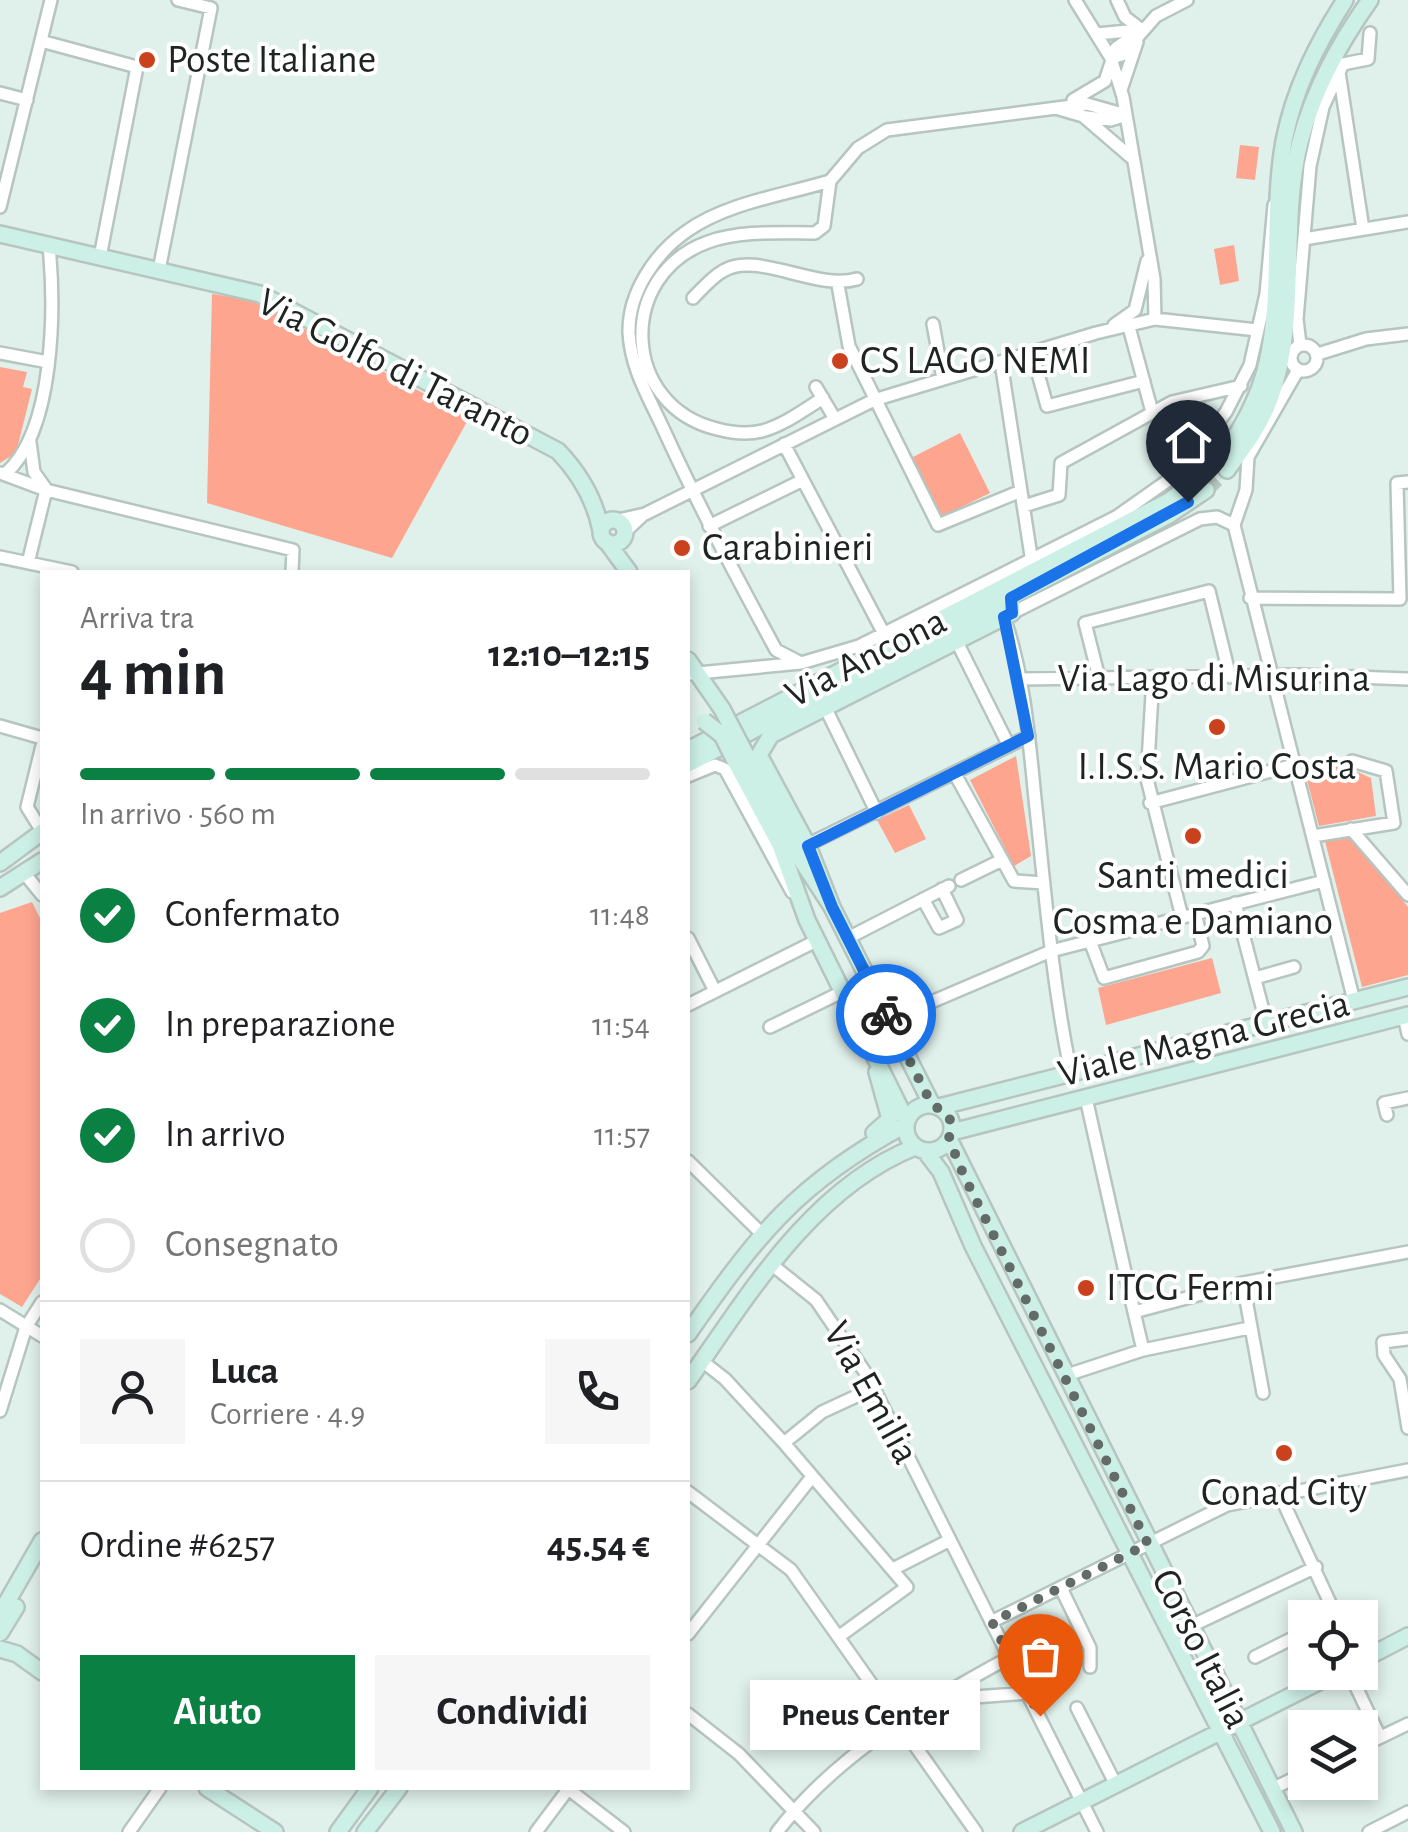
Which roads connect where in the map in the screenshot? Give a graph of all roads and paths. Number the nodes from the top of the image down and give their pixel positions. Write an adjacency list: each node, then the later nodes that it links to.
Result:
1 (50, 0): 11 (street)
2 (178, 0): 33 (street)
3 (1075, 0): 10 (street)
4 (1117, 0): 8 (street)
5 (1186, 0): 8 (street)
6 (1345, 0): 22 (street, Via Ancona)
7 (1370, 0): 37 (street, Via Ancona)
8 (1142, 30): 10 (street); 12 (street); 14 (street)
9 (1370, 33): 13 (street)
10 (1097, 34): 12 (street)
11 (41, 42): 16 (street); 32 (street)
12 (1111, 58): 14 (street); 17 (street)
13 (1339, 72): 25 (street); 27 (street)
14 (1120, 90): 18 (street)
15 (0, 93): 16 (street)
16 (27, 100): 23 (street)
17 (1050, 107): 18 (street); 19 (street); 21 (street)
18 (1126, 115): 19 (street); 20 (street)
19 (1082, 116): 20 (street)
20 (1133, 159): 30 (street)
21 (830, 181): 28 (street); 31 (street)
22 (1279, 186): 37 (street, Via Ancona); 42 (street, Via Ancona)
23 (0, 207)
24 (1408, 222): 25 (street)
25 (1363, 229): 27 (street)
26 (0, 234): 29 (street, Via Golfo di Taranto)
27 (1304, 239): 39 (street)
28 (672, 244): 31 (street); 59 (street)
29 (49, 246): 32 (street, Via Golfo di Taranto); 49 (street)
30 (1148, 251): 38 (street); 43 (street)
31 (681, 254): 56 (street)
32 (100, 257): 33 (street, Via Golfo di Taranto)
33 (159, 270): 75 (street, Via Golfo di Taranto)
34 (857, 280): 35 (street)
35 (838, 285): 36 (street); 55 (street)
36 (693, 298)
37 (1286, 301): 39 (street)
38 (1155, 319): 41 (street); 42 (street)
39 (1297, 319): 45 (street)
40 (933, 324): 52 (street)
41 (1129, 327): 43 (street); 53 (street)
42 (1257, 330): 54 (street, Via Ancona)
43 (1096, 332): 46 (street)
44 (1408, 334): 48 (street)
45 (1300, 345): 48 (street); 51 (street)
46 (1032, 352): 50 (street); 53 (street)
47 (0, 353): 49 (street)
48 (1318, 354): 51 (street)
49 (48, 362): 61 (street)
50 (1001, 362): 52 (street); 69 (street)
51 (1298, 370): 71 (street)
52 (943, 379): 55 (street)
53 (1144, 381): 57 (street)
54 (1240, 386): 57 (street); 76 (street, Via Ancona)
55 (874, 400): 58 (street); 69 (street)
56 (674, 411): 59 (street); 60 (street)
57 (1152, 412): 70 (street)
58 (835, 419): 60 (street); 62 (street)
59 (660, 422): 68 (street)
60 (763, 431): 62 (street)
61 (30, 442): 63 (street); 67 (street)
62 (778, 447): 64 (street); 68 (street)
63 (2, 473): 67 (street)
64 (803, 480): 74 (street); 84 (street)
65 (1408, 482): 83 (street)
66 (1200, 486): 82 (street, Via Ancona)
67 (46, 490): 78 (street); 80 (street)
68 (690, 491): 74 (street); 75 (street)
69 (1021, 491): 70 (street)
70 (1024, 506): 76 (street)
71 (1240, 508): 72 (street); 73 (street)
72 (1217, 517): 73 (street); 82 (street)
73 (1234, 525): 83 (street)
74 (710, 526): 87 (street)
75 (614, 530): 81 (street, Via Golfo di Taranto)
76 (1031, 556): 82 (street, Via Ancona)
77 (0, 557): 78 (street)
78 (28, 563): 79 (street)
79 (62, 570)
80 (292, 570)
81 (628, 570)
82 (1005, 598): 84 (street, Via Ancona); 85 (street, Via Ancona); 86 (street, Via Ancona); 95 (street); 98 (street, Via Ancona)
83 (1250, 598): 92 (street)
84 (883, 632): 87 (street, Via Ancona)
85 (930, 639): 86 (street); 98 (street, Via Ancona)
86 (954, 642): 96 (street, Via Ancona); 102 (street)
87 (801, 663): 89 (street, Via Ancona)
88 (690, 669): 89 (street, Via Ancona); 89 (street); 105 (street, bridge)
89 (731, 670)
90 (1153, 677): 91 (street, Via Lago di Misurina); 93 (street, Via Lago di Misurina); 111 (street)
91 (1230, 677): 92 (street, Via Lago di Misurina); 93 (street, Via Lago di Misurina)
92 (1271, 677): 94 (street, Via Lago di Misurina); 108 (street)
93 (1099, 678): 95 (street, Via Lago di Misurina)
94 (1408, 678)
95 (1020, 679): 100 (street)
96 (825, 707): 112 (street, Via Ancona); 117 (street, Via Ancona)
97 (696, 719): 105 (street, bridge)
98 (751, 724): 103 (street); 107 (street)
99 (2, 728): 101 (street)
100 (1028, 736): 102 (street); 124 (street)
101 (40, 741)
102 (1009, 746): 109 (street)
103 (690, 749)
104 (40, 751): 113 (street)
105 (740, 756): 117 (street); 131 (street)
106 (1352, 761): 114 (street)
107 (690, 763)
108 (1294, 764): 111 (street); 116 (street)
109 (955, 774): 112 (street); 118 (street)
110 (690, 775): 131 (street)
111 (1150, 804): 130 (street)
112 (876, 814): 117 (street)
113 (40, 828)
114 (1351, 829): 116 (street); 127 (street)
115 (40, 833): 119 (street)
116 (1313, 836): 122 (street)
117 (801, 847): 132 (street, Via Ancona)
118 (1002, 860): 124 (street); 125 (street)
119 (0, 863)
120 (40, 863): 121 (street)
121 (25, 874): 123 (street); 126 (street)
122 (1324, 880): 129 (street); 142 (street)
123 (2, 883)
124 (1044, 884): 136 (street)
125 (951, 885): 128 (street); 128 (street)
126 (40, 893)
127 (1408, 894)
128 (923, 899): 132 (street)
129 (1235, 903): 130 (street); 138 (street)
130 (1188, 915): 134 (street); 134 (street)
131 (807, 920): 133 (street)
132 (848, 938): 145 (street)
133 (818, 940): 140 (street); 141 (street)
134 (1090, 941): 136 (street)
135 (690, 942): 140 (street)
136 (1051, 951): 145 (street); 150 (street)
137 (1294, 967): 138 (street)
138 (1254, 978): 146 (street)
139 (1408, 987): 142 (street, Viale Magna Grecia)
140 (715, 991): 143 (street)
141 (844, 991): 147 (street); 149 (street)
142 (1354, 1000): 146 (street, Viale Magna Grecia)
143 (690, 1003)
144 (1406, 1015): 148 (street); 151 (street, Viale Magna Grecia)
145 (889, 1020): 153 (street)
146 (1266, 1022): 150 (street, Viale Magna Grecia)
147 (770, 1027)
148 (1408, 1034)
149 (881, 1062): 155 (street); 158 (street)
150 (1071, 1073): 153 (street, Viale Magna Grecia)
151 (1086, 1098): 156 (street, Viale Magna Grecia); 168 (street)
152 (1408, 1098): 154 (street)
153 (937, 1102): 155 (street); 156 (street)
154 (1387, 1115)
155 (906, 1123): 157 (street); 158 (street)
156 (954, 1137): 157 (street); 161 (street, Corso Italia)
157 (918, 1152): 162 (street, Corso Italia); 164 (street)
158 (842, 1160): 160 (street)
159 (690, 1163): 160 (street)
160 (761, 1233): 169 (street)
161 (996, 1234): 162 (street); 174 (street, Corso Italia)
162 (973, 1246): 176 (street, Corso Italia)
163 (1408, 1252): 165 (street)
164 (771, 1264): 177 (street); 181 (street, Via Emilia)
165 (1243, 1283): 168 (street); 171 (street)
166 (40, 1305): 170 (street)
167 (0, 1310): 170 (street)
168 (1134, 1312): 175 (street)
169 (690, 1325)
170 (26, 1327): 172 (street); 183 (street)
171 (1250, 1328): 175 (street); 182 (street)
172 (40, 1335)
173 (1408, 1339): 180 (street)
174 (1052, 1344): 176 (street); 178 (street, Corso Italia)
175 (1143, 1350): 178 (street)
176 (1029, 1355): 194 (street, Corso Italia)
177 (702, 1361): 179 (street); 185 (street)
178 (1066, 1376): 192 (street, Corso Italia)
179 (690, 1378)
180 (1404, 1385): 184 (street)
181 (874, 1388): 185 (street); 190 (street, Via Emilia)
182 (1263, 1393)
183 (0, 1411)
184 (1408, 1428)
185 (784, 1443): 187 (street)
186 (1408, 1470): 188 (street)
187 (811, 1478): 191 (street); 197 (street)
188 (1279, 1492): 192 (street); 196 (street)
189 (690, 1493): 191 (street)
190 (950, 1540): 197 (street); 200 (street, Via Emilia)
191 (759, 1544): 203 (street); 204 (street)
192 (1148, 1544): 194 (street); 202 (street, Corso Italia)
193 (40, 1545): 201 (street)
194 (1129, 1553): 198 (street); 223 (street, Corso Italia)
195 (40, 1565): 201 (street)
196 (1316, 1567): 199 (street); 202 (street)
197 (893, 1569): 204 (street)
198 (1062, 1588): 200 (street); 212 (street)
199 (1330, 1600)
200 (992, 1622): 210 (street, Via Emilia)
201 (2, 1624): 209 (street)
202 (1189, 1627): 220 (street, Corso Italia)
203 (690, 1631)
204 (841, 1636): 221 (street)
205 (1408, 1636): 208 (street)
206 (1288, 1640): 211 (street)
207 (0, 1649): 209 (street)
208 (1378, 1652)
209 (17, 1654): 213 (street)
210 (1010, 1657): 216 (street, Via Emilia); 217 (street)
211 (1255, 1657)
212 (1090, 1668)
213 (40, 1671)
214 (1296, 1690): 220 (street)
215 (1358, 1690): 224 (street)
216 (1028, 1693): 217 (street); 234 (street, Via Emilia)
217 (931, 1701): 221 (street)
218 (1077, 1708): 226 (street)
219 (690, 1716): 235 (street)
220 (1235, 1716): 223 (street); 227 (street, Corso Italia)
221 (898, 1720): 235 (street); 245 (street)
222 (1408, 1724): 224 (street)
223 (1222, 1732): 226 (street); 248 (street, Corso Italia)
224 (1380, 1737)
225 (1288, 1781): 227 (street)
226 (1115, 1783): 234 (street)
227 (1272, 1789): 249 (street, Corso Italia)
228 (159, 1790): 237 (street)
229 (209, 1790): 238 (street)
230 (369, 1790): 239 (street)
231 (396, 1790): 240 (street)
232 (567, 1790): 241 (street)
233 (571, 1790): 242 (street)
234 (1081, 1798): 246 (street); 247 (street, Via Emilia)
235 (794, 1810): 243 (street); 244 (street)
236 (1408, 1812): 250 (street)
237 (129, 1832)
238 (275, 1832)
239 (338, 1832)
240 (365, 1832)
241 (536, 1832)
242 (624, 1832)
243 (777, 1832)
244 (814, 1832)
245 (976, 1832)
246 (1022, 1832)
247 (1097, 1832)
248 (1272, 1832)
249 (1294, 1832)
250 (1369, 1832)

